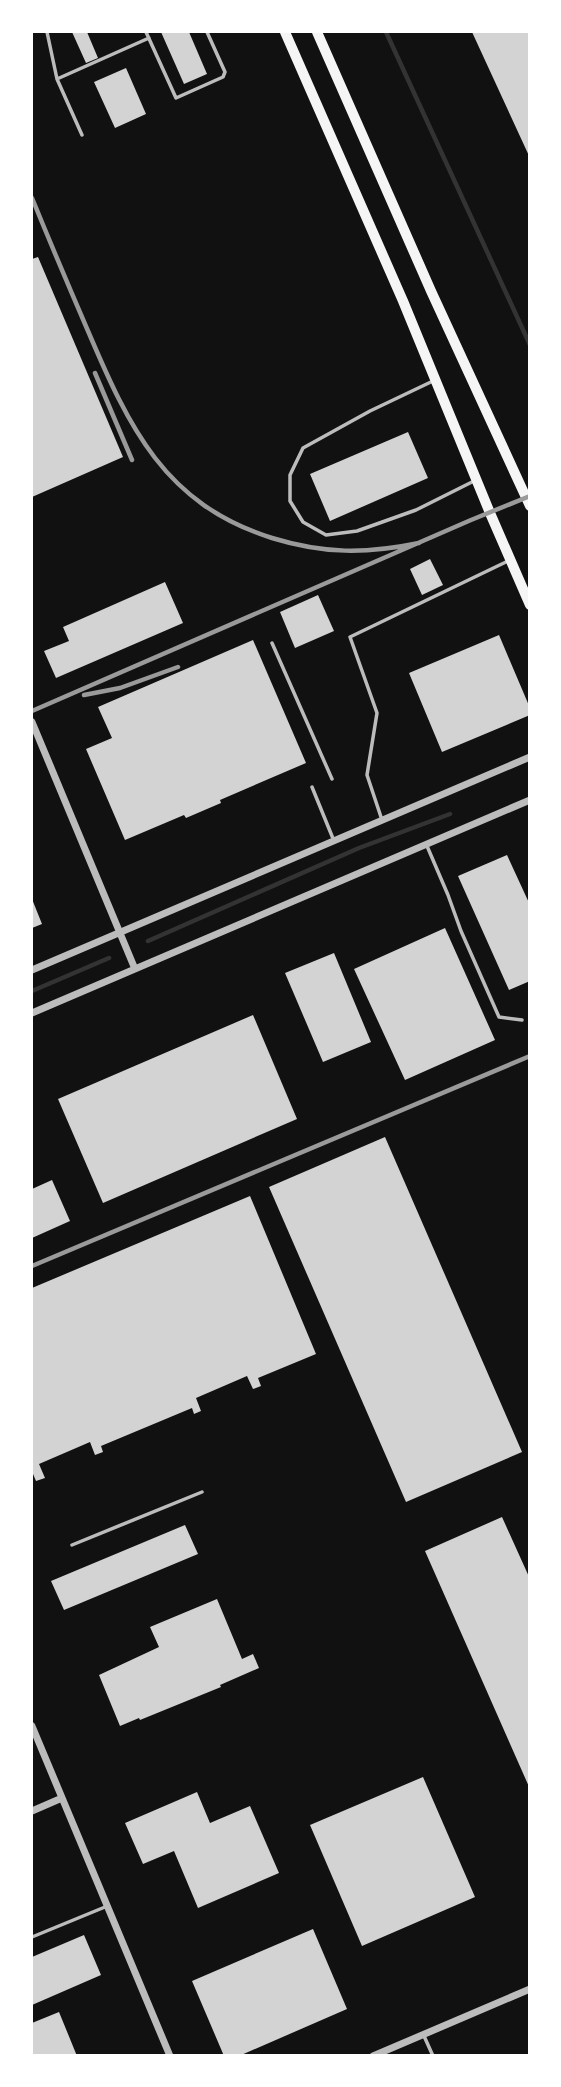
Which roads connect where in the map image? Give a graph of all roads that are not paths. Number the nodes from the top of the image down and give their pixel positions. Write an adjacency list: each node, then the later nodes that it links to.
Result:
1 (47, 32): 7 (lane)
2 (146, 32): 6 (lane)
3 (208, 32): 6 (lane)
4 (285, 32): 9 (main road)
5 (317, 32): 11 (main road)
6 (149, 38): 7 (lane)
7 (57, 79): 8 (lane)
8 (82, 135)
9 (435, 380): 10 (main road); 10 (lane)
10 (476, 480): 12 (main road)
11 (530, 506)
12 (510, 560): 13 (main road); 20 (lane)
13 (530, 605)
14 (272, 643): 17 (lane)
15 (32, 722): 23 (street)
16 (530, 757): 20 (street)
17 (332, 779)
18 (312, 787): 21 (lane)
19 (530, 800): 22 (street)
20 (382, 820): 21 (street)
21 (334, 841): 23 (street)
22 (426, 844): 24 (street); 27 (lane)
23 (120, 932): 24 (street); 25 (street)
24 (135, 969): 26 (street)
25 (32, 970)
26 (32, 1013)
27 (522, 1020)
28 (202, 1492): 29 (lane)
29 (72, 1545)
30 (32, 1726): 31 (street)
31 (62, 1798): 32 (street); 33 (street)
32 (32, 1811)
33 (107, 1906): 34 (lane); 37 (street)
34 (32, 1937)
35 (530, 1989): 36 (street)
36 (424, 2034): 38 (street); 39 (lane)
37 (170, 2056)
38 (373, 2056)
39 (433, 2056)

